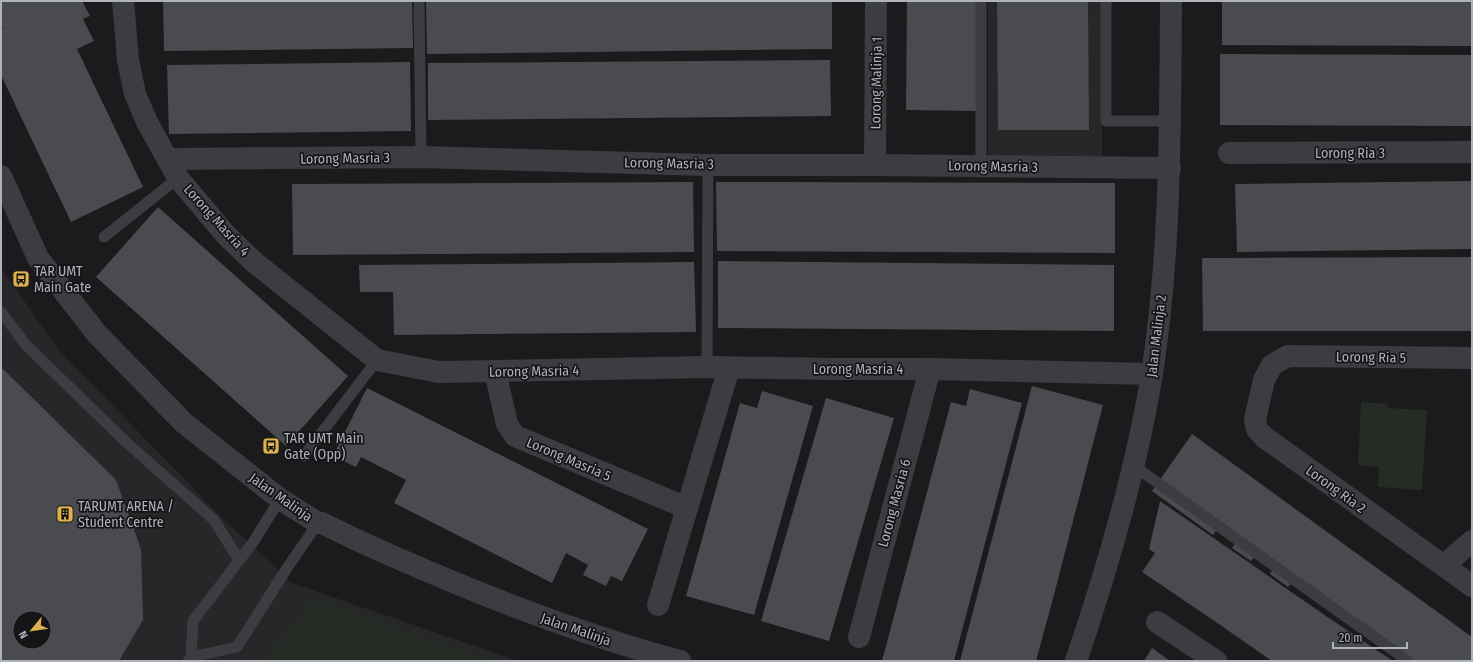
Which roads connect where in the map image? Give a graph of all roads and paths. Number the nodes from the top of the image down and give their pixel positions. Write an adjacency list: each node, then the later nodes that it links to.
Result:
1 (123, 1): 15 (street, Lorong Masria 4)
2 (419, 1): 10 (lane)
3 (876, 1): 12 (street, Lorong Malinja 1)
4 (981, 1): 13 (lane)
5 (1106, 1): 7 (lane)
6 (1171, 1): 7 (street, Jalan Malinja 2)
7 (1170, 121): 14 (street, Jalan Malinja 2)
8 (1472, 152): 9 (street, Lorong Ria 3)
9 (1229, 153)
10 (421, 157): 11 (street, Lorong Masria 3); 15 (street, Lorong Masria 3)
11 (708, 164): 12 (street, Lorong Masria 3); 22 (lane)
12 (875, 165): 13 (street, Lorong Masria 3)
13 (981, 166): 14 (street, Lorong Masria 3)
14 (1170, 168): 26 (street, Jalan Malinja 2)
15 (174, 169): 17 (lane); 20 (street, Lorong Masria 4)
16 (1, 176): 29 (street, Jalan Malinja)
17 (104, 237)
18 (1, 312): 33 (lane)
19 (1472, 358): 21 (street, Lorong Ria 5)
20 (377, 360): 25 (street, Lorong Masria 4); 27 (lane)
21 (1272, 365): 34 (street, Lorong Ria 2)
22 (707, 367): 23 (street, Lorong Masria 4); 25 (street, Lorong Masria 4)
23 (729, 368): 24 (street, Lorong Masria 4); 30 (street)
24 (930, 369): 26 (street, Lorong Masria 4); 38 (street, Lorong Masria 6)
25 (495, 371): 30 (street, Lorong Masria 5)
26 (1152, 374): 28 (street, Jalan Malinja 2)
27 (304, 456)
28 (1134, 466): 41 (street, Jalan Malinja 2); 43 (lane)
29 (280, 499): 31 (street, Jalan Malinja); 33 (lane)
30 (688, 508): 36 (street)
31 (318, 523): 39 (lane); 40 (street, Jalan Malinja)
32 (1472, 541): 34 (street)
33 (239, 560): 39 (lane)
34 (1444, 565): 35 (street, Lorong Ria 2)
35 (1472, 586)
36 (658, 605)
37 (1157, 622): 42 (street)
38 (859, 637)
39 (190, 659)
40 (680, 661)
41 (1076, 661)
42 (1216, 661)
43 (1408, 661)

